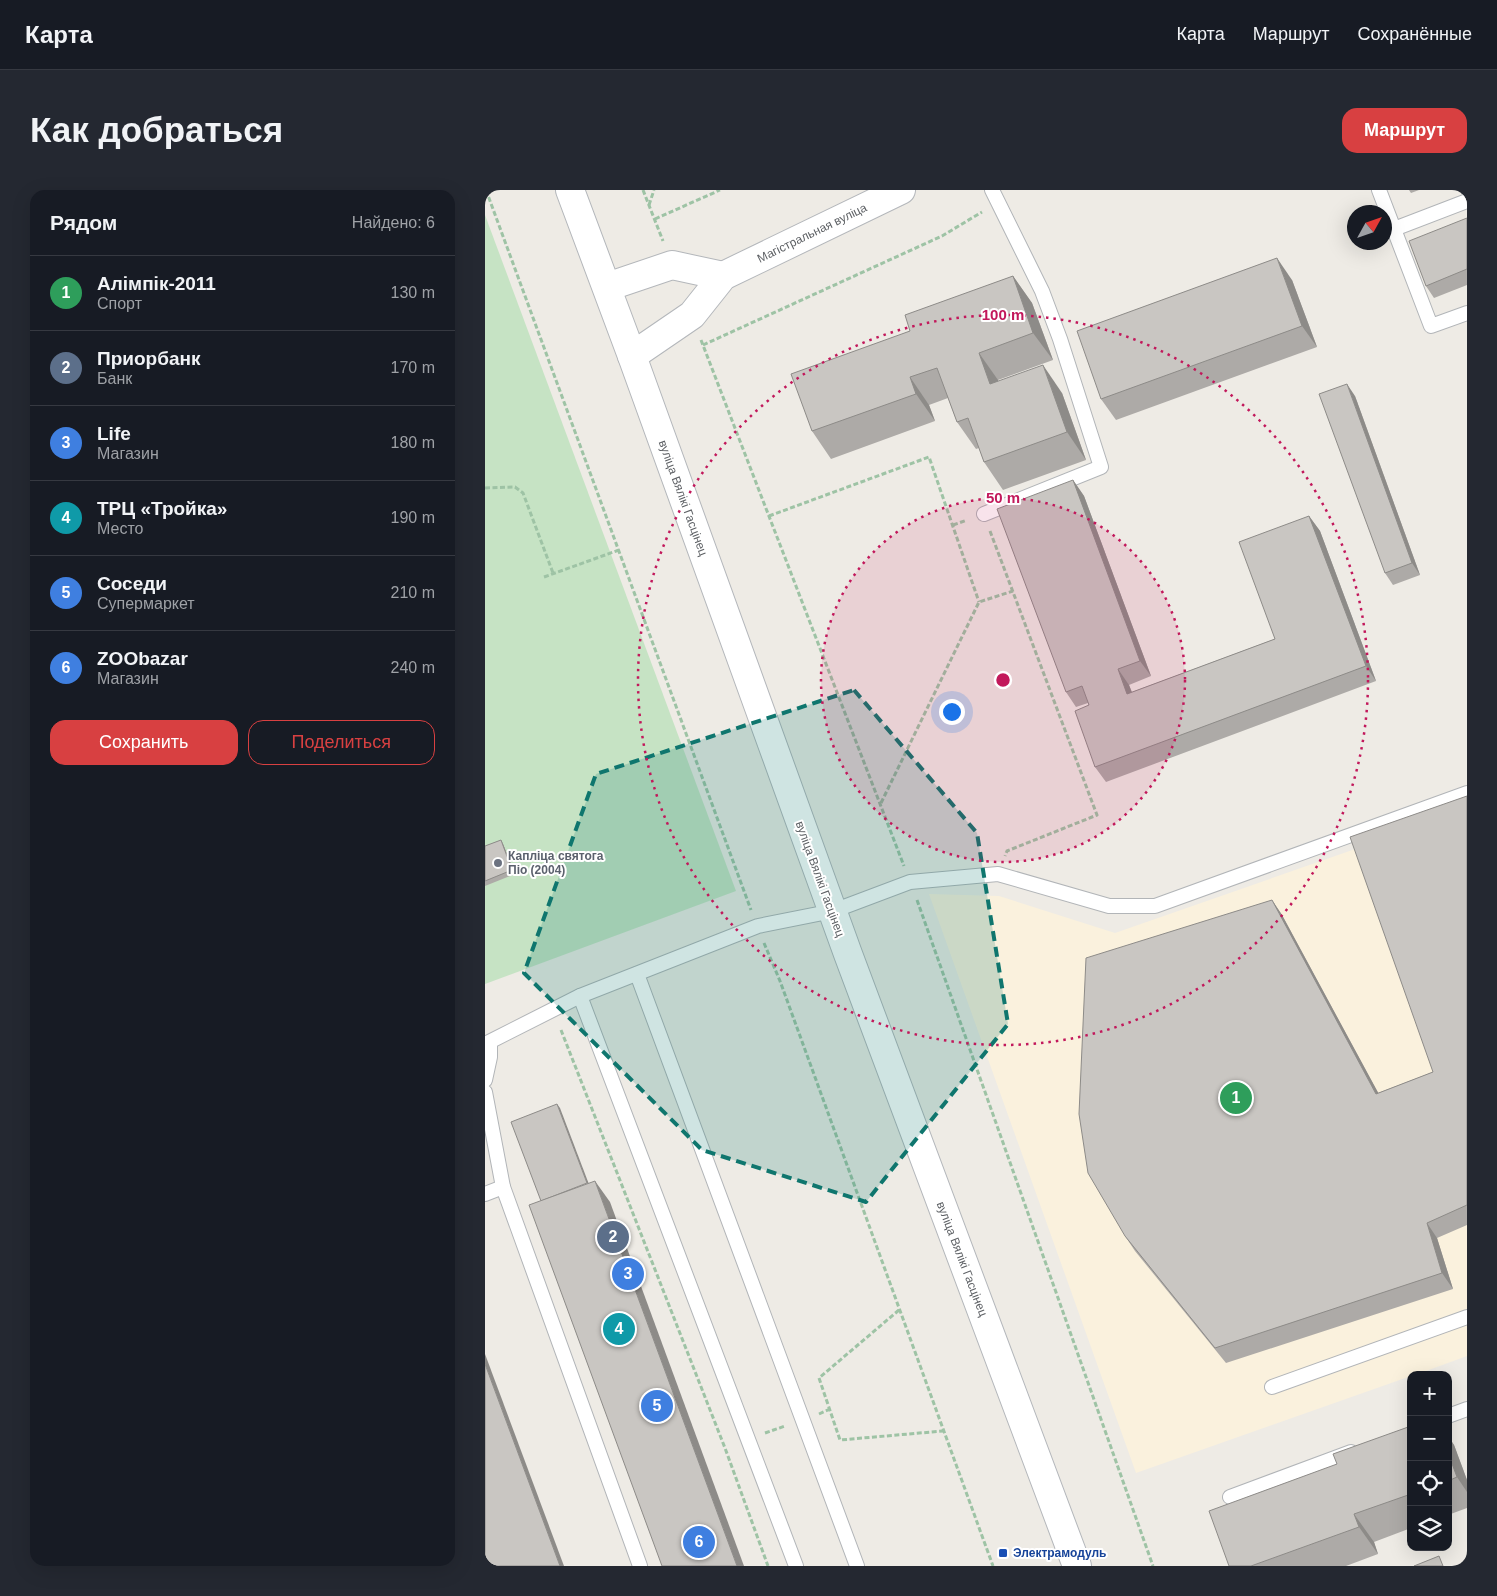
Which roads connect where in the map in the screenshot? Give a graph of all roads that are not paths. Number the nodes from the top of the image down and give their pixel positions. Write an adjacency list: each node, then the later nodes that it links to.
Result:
1 (570, 190): 8 (main road, вуліца Вялікі Гасцінец)
2 (901, 190): 7 (main road, Магістральная вуліца)
3 (1379, 190): 6 (lane)
4 (995, 196): 11 (lane)
5 (1467, 201): 6 (lane)
6 (1394, 229): 9 (lane)
7 (723, 276): 8 (main road); 10 (main road)
8 (607, 287): 10 (main road, вуліца Вялікі Гасцінец)
9 (1467, 313)
10 (632, 356): 13 (main road, вуліца Вялікі Гасцінец)
11 (984, 514)
12 (1467, 793): 13 (lane)
13 (833, 910): 14 (lane); 30 (main road, вуліца Вялікі Гасцінец)
14 (637, 974): 15 (lane); 29 (lane)
15 (581, 996): 16 (lane); 28 (lane)
16 (487, 1043): 17 (lane)
17 (485, 1080)
18 (485, 1092): 19 (lane)
19 (503, 1187): 20 (lane); 27 (lane)
20 (485, 1194)
21 (1467, 1316): 22 (lane)
22 (1272, 1388)
23 (1467, 1408): 24 (lane)
24 (1452, 1414)
25 (1366, 1446): 26 (lane)
26 (1230, 1497)
27 (640, 1566)
28 (796, 1566)
29 (857, 1566)
30 (1077, 1566)

